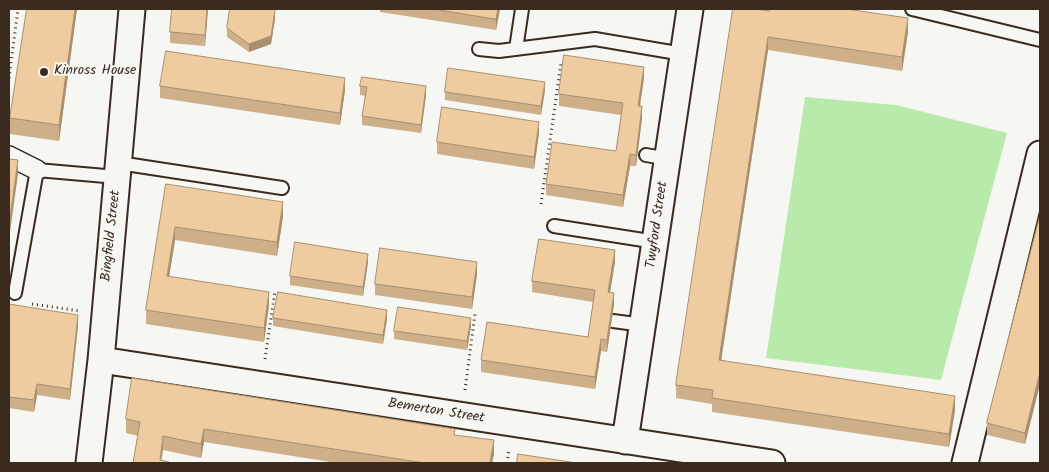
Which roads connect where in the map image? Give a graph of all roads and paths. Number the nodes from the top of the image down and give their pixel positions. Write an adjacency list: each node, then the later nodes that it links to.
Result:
1 (18, 9): 11 (path)
2 (132, 9): 15 (street, Bingfield Street)
3 (522, 9): 9 (lane)
4 (690, 9): 10 (street, Twyford Street)
5 (912, 9): 6 (lane)
6 (1040, 40)
7 (564, 42): 9 (lane); 10 (lane); 17 (path)
8 (479, 49): 9 (lane)
9 (516, 49)
10 (683, 54): 19 (street, Twyford Street)
11 (9, 78)
12 (1040, 154): 33 (street)
13 (9, 156): 14 (street)
14 (37, 170): 15 (lane); 21 (lane)
15 (118, 170): 16 (lane); 23 (street, Bingfield Street)
16 (282, 188)
17 (541, 204)
18 (554, 226): 19 (lane)
19 (656, 242): 26 (street, Twyford Street)
20 (276, 290): 28 (path)
21 (15, 293)
22 (28, 304): 23 (path)
23 (105, 314): 27 (street, Bingfield Street)
24 (475, 314): 29 (path)
25 (613, 321): 26 (lane)
26 (643, 326): 30 (street, Twyford Street)
27 (100, 360): 28 (street, Bemerton Street); 31 (street, Bingfield Street)
28 (261, 385): 29 (street, Bemerton Street)
29 (461, 416): 30 (street, Bemerton Street)
30 (626, 441): 32 (street, Bemerton Street)
31 (89, 463)
32 (772, 463)
33 (966, 463)

